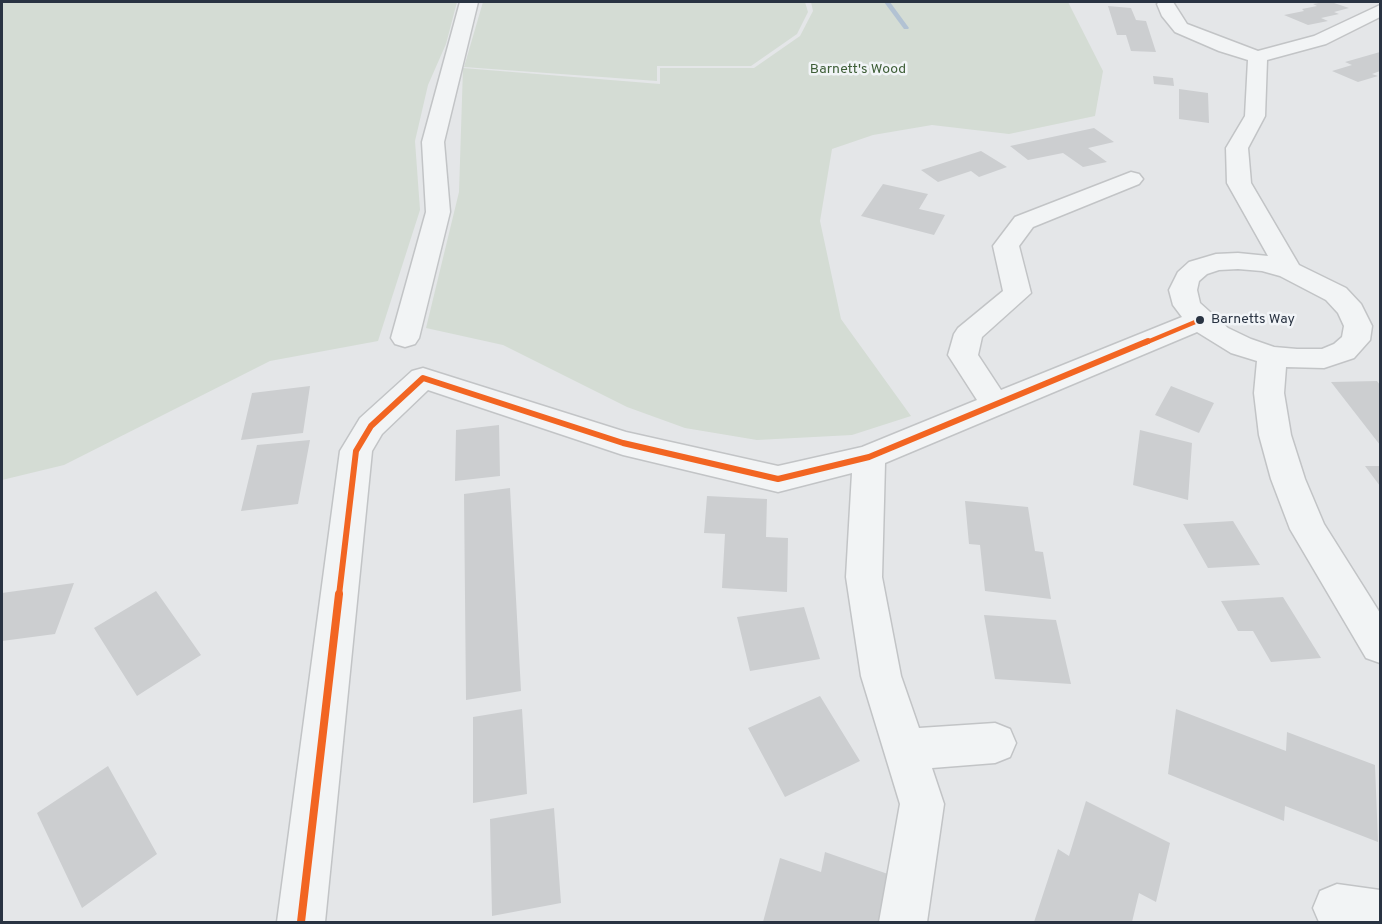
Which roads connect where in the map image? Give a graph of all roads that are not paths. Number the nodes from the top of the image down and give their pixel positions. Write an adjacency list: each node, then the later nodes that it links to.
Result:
1 (469, 2): 9 (street)
2 (1356, 2): 4 (street)
3 (1166, 4): 5 (street)
4 (1380, 11): 5 (street)
5 (1258, 57): 7 (street)
6 (1131, 179): 11 (street)
7 (1288, 270): 8 (street); 10 (street)
8 (1200, 320): 10 (street); 11 (street)
9 (405, 339)
10 (1272, 356): 13 (street)
11 (994, 404): 12 (street)
12 (869, 457): 15 (street); 16 (street)
13 (1380, 646)
14 (995, 743): 15 (street)
15 (904, 749): 17 (street)
16 (301, 922)
17 (903, 922)

